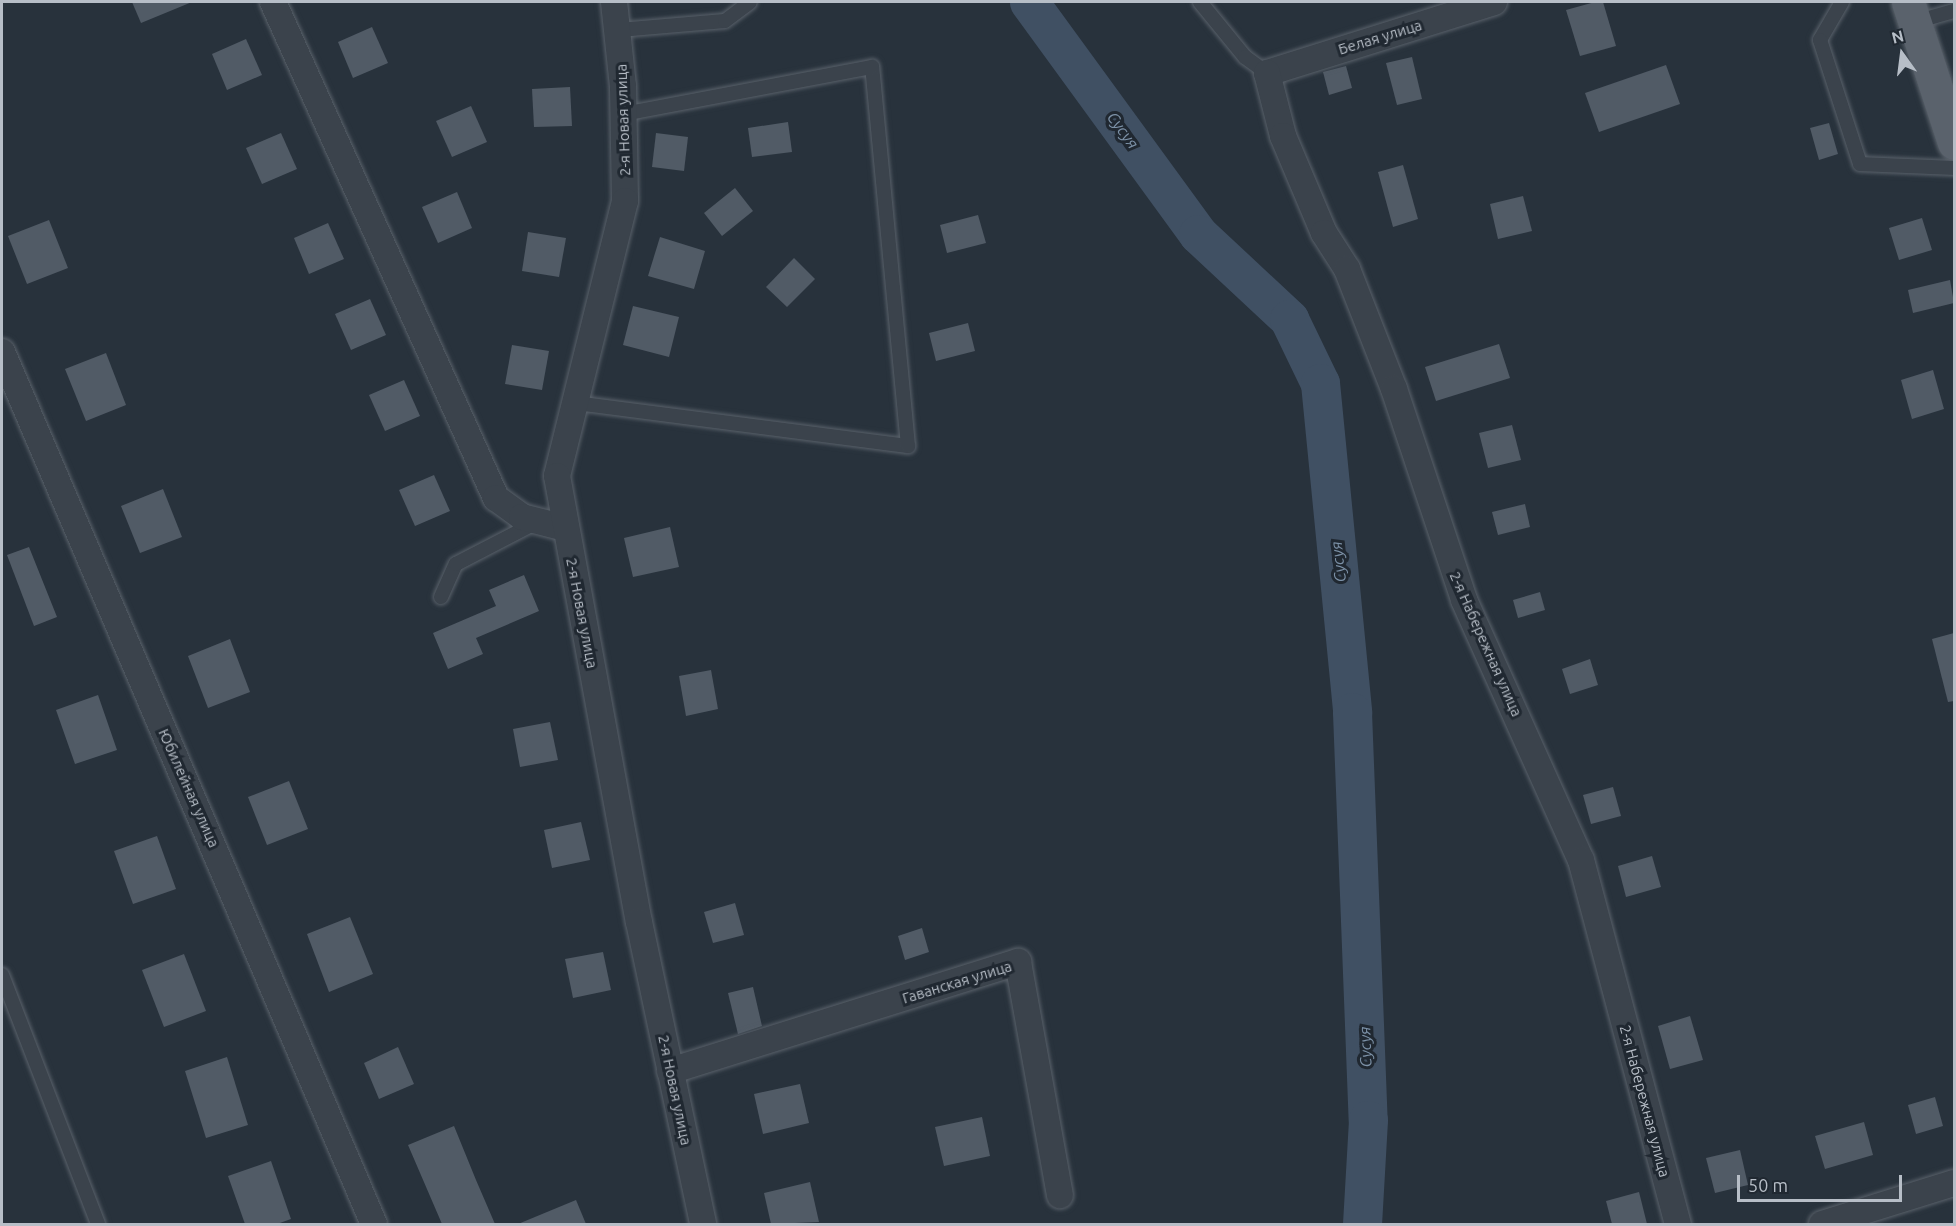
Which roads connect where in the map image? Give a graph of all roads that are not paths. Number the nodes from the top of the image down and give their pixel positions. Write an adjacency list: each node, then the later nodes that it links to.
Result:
1 (273, 2): 16 (street)
2 (614, 2): 9 (street, 2-я Новая улица)
3 (750, 2): 9 (lane)
4 (1200, 2): 10 (lane)
5 (1494, 2): 10 (street, Белая улица)
6 (1842, 2): 13 (lane)
7 (1954, 11): 8 (lane)
8 (1911, 12): 12 (main road)
9 (619, 30): 11 (street, 2-я Новая улица)
10 (1267, 73): 27 (street, 2-я Набережная улица)
11 (624, 114): 15 (street, 2-я Новая улица); 15 (lane)
12 (1954, 142)
13 (1954, 168)
14 (2, 352): 25 (street, Юбилейная улица)
15 (576, 404): 17 (street, 2-я Новая улица)
16 (539, 521): 17 (street); 18 (lane)
17 (565, 528): 20 (street, 2-я Новая улица)
18 (441, 597)
19 (2, 975): 24 (lane)
20 (670, 1071): 22 (street, Гаванская улица); 26 (street, 2-я Новая улица)
21 (1954, 1183): 23 (street)
22 (1060, 1196)
23 (1854, 1220): 28 (street)
24 (98, 1224)
25 (374, 1224)
26 (703, 1224)
27 (1678, 1224)
28 (1822, 1224)

